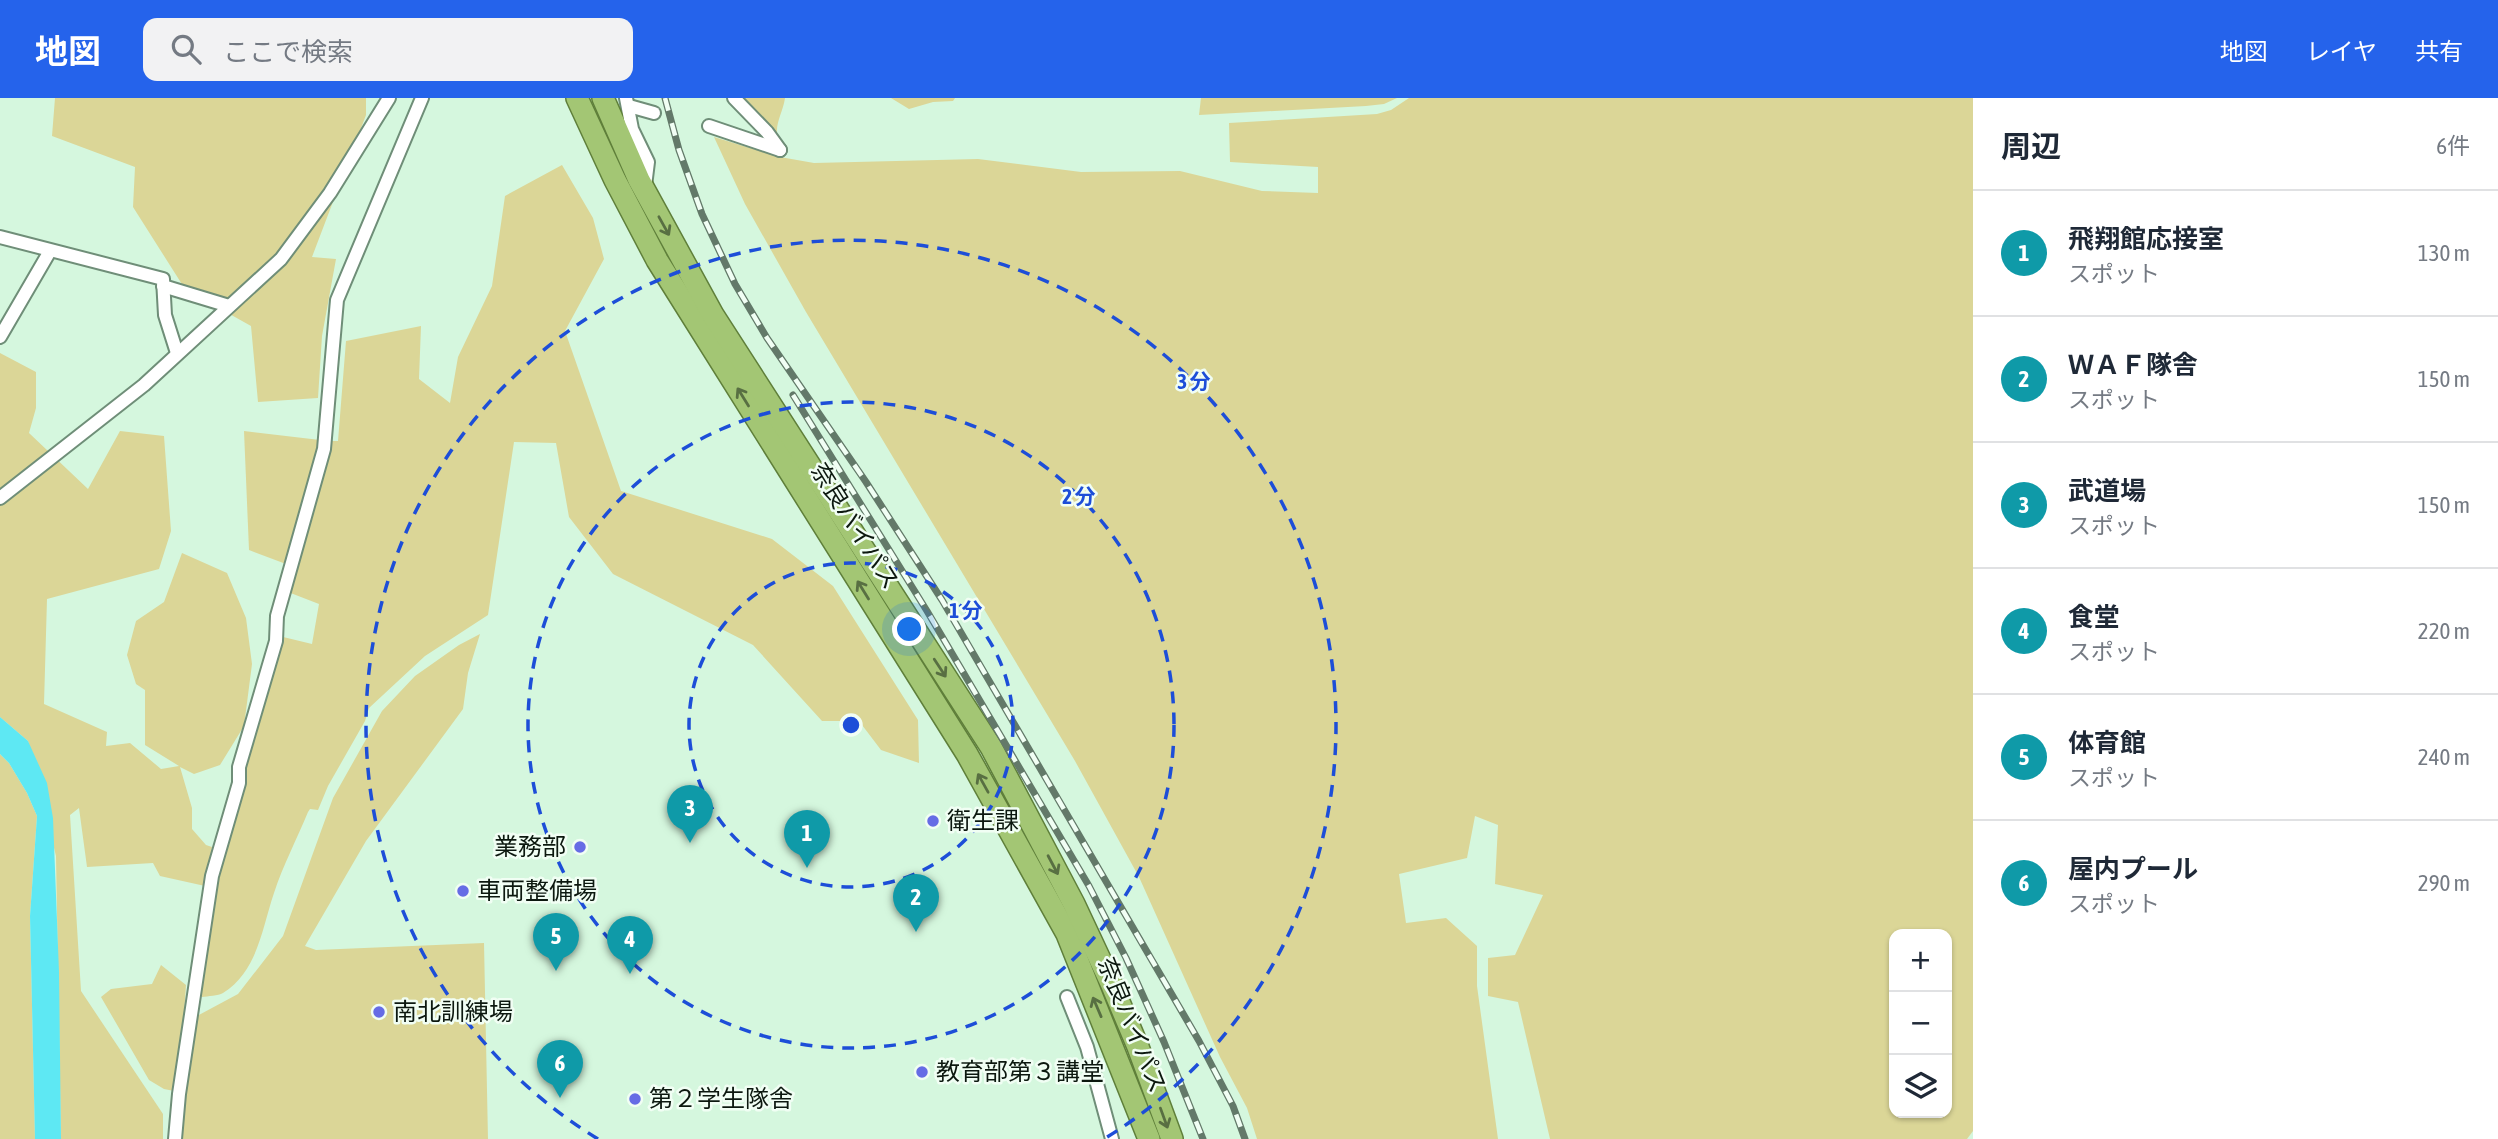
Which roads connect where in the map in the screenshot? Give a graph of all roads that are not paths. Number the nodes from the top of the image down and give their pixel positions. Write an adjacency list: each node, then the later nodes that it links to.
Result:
1 (389, 98): 13 (street)
2 (422, 98): 20 (street)
3 (577, 98): 18 (highway, 奈良バイパス, one-way to 3)
4 (603, 98): 9 (highway, 奈良バイパス)
5 (734, 98): 8 (street)
6 (627, 102): 7 (street); 9 (street)
7 (654, 113)
8 (709, 126)
9 (644, 190): 23 (highway, 奈良バイパス, one-way to 23)
10 (0, 237): 11 (street)
11 (50, 251): 12 (street); 14 (street)
12 (163, 286): 13 (street); 15 (street)
13 (229, 306): 15 (street)
14 (0, 337)
15 (177, 353): 16 (street)
16 (0, 498)
17 (1067, 997): 19 (street)
18 (1116, 1055): 19 (street); 22 (highway, 奈良バイパス)
19 (1092, 1065): 21 (street)
20 (175, 1139)
21 (1112, 1139)
22 (1149, 1139)
23 (1172, 1139)

